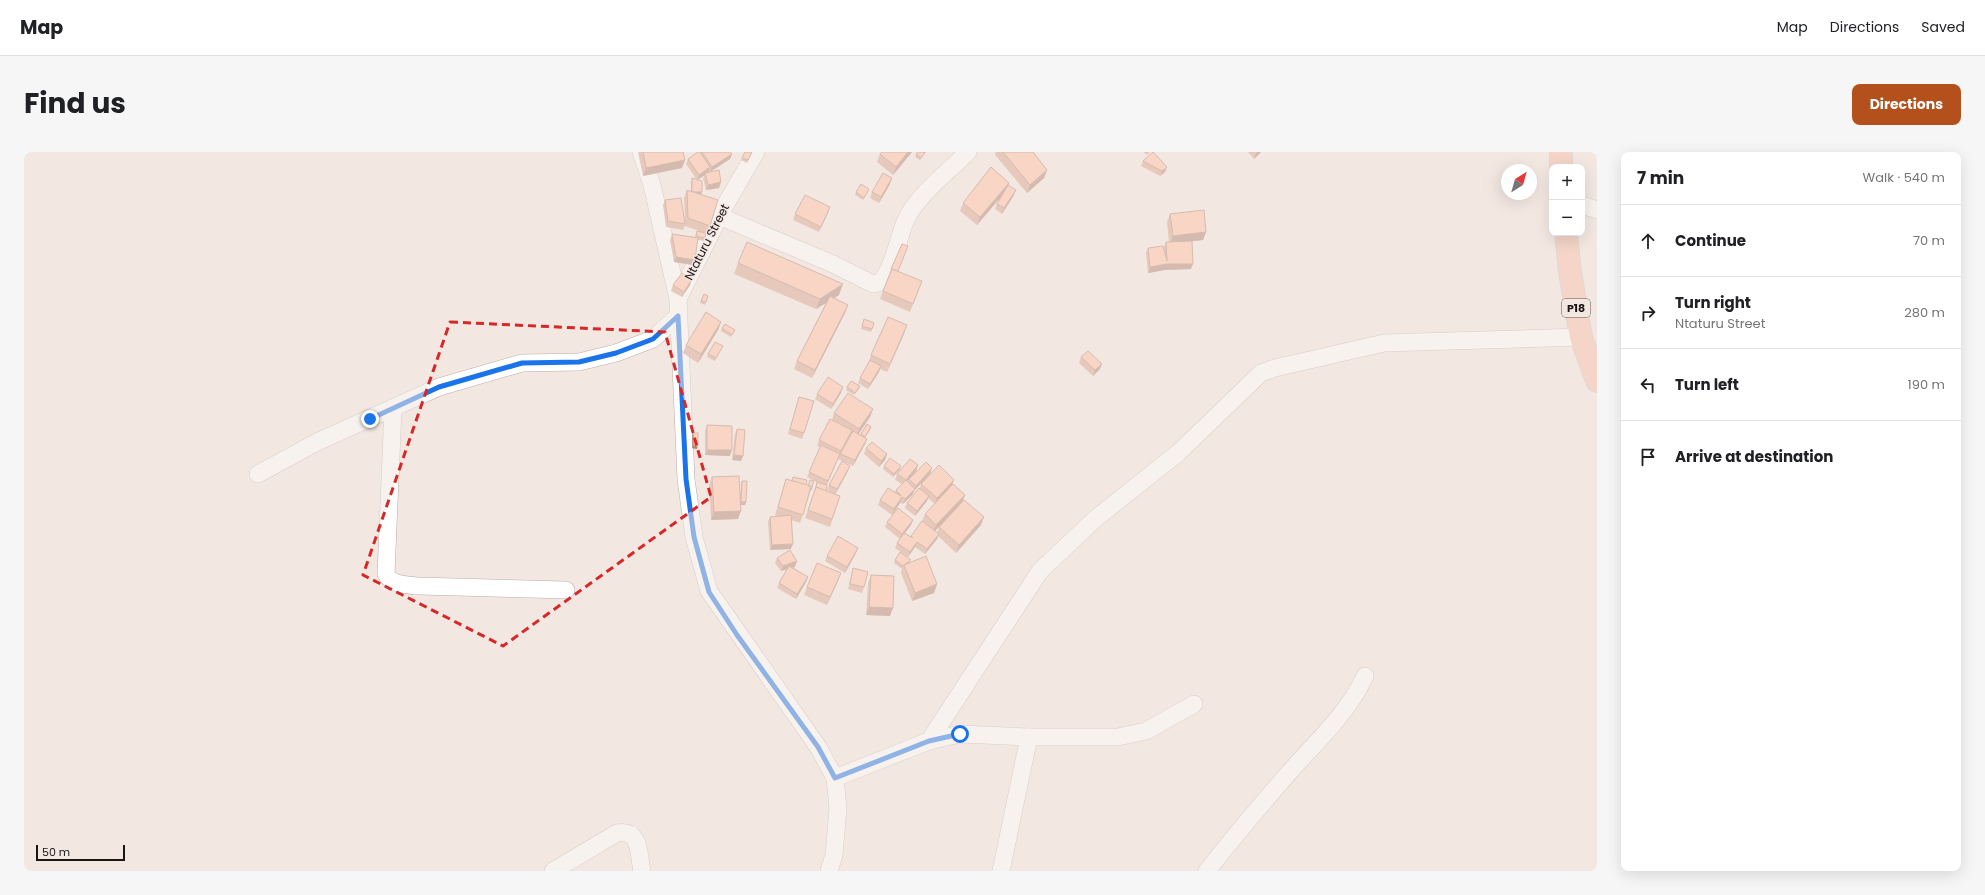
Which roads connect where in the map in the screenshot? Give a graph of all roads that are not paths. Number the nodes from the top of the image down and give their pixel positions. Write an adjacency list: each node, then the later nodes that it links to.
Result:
1 (641, 152): 10 (street)
2 (756, 152): 8 (street, Ntaturu Street)
3 (968, 152): 8 (street)
4 (1561, 152): 5 (main road)
5 (1561, 164)
6 (1585, 206): 7 (street)
7 (1597, 210)
8 (719, 216): 10 (street, Ntaturu Street)
9 (1566, 236): 11 (main road, P18)
10 (678, 307): 13 (street); 20 (street, Ntaturu Street)
11 (1581, 337): 12 (main road, P18); 19 (street)
12 (1597, 381)
13 (392, 409): 14 (street); 15 (street)
14 (258, 474)
15 (566, 590)
16 (1365, 676): 25 (street)
17 (1194, 704): 18 (street)
18 (1029, 737): 19 (street); 24 (street)
19 (929, 741): 20 (street)
20 (835, 778): 23 (street, Ntaturu Street)
21 (553, 871): 22 (street)
22 (642, 871)
23 (830, 871)
24 (1001, 871)
25 (1207, 871)

